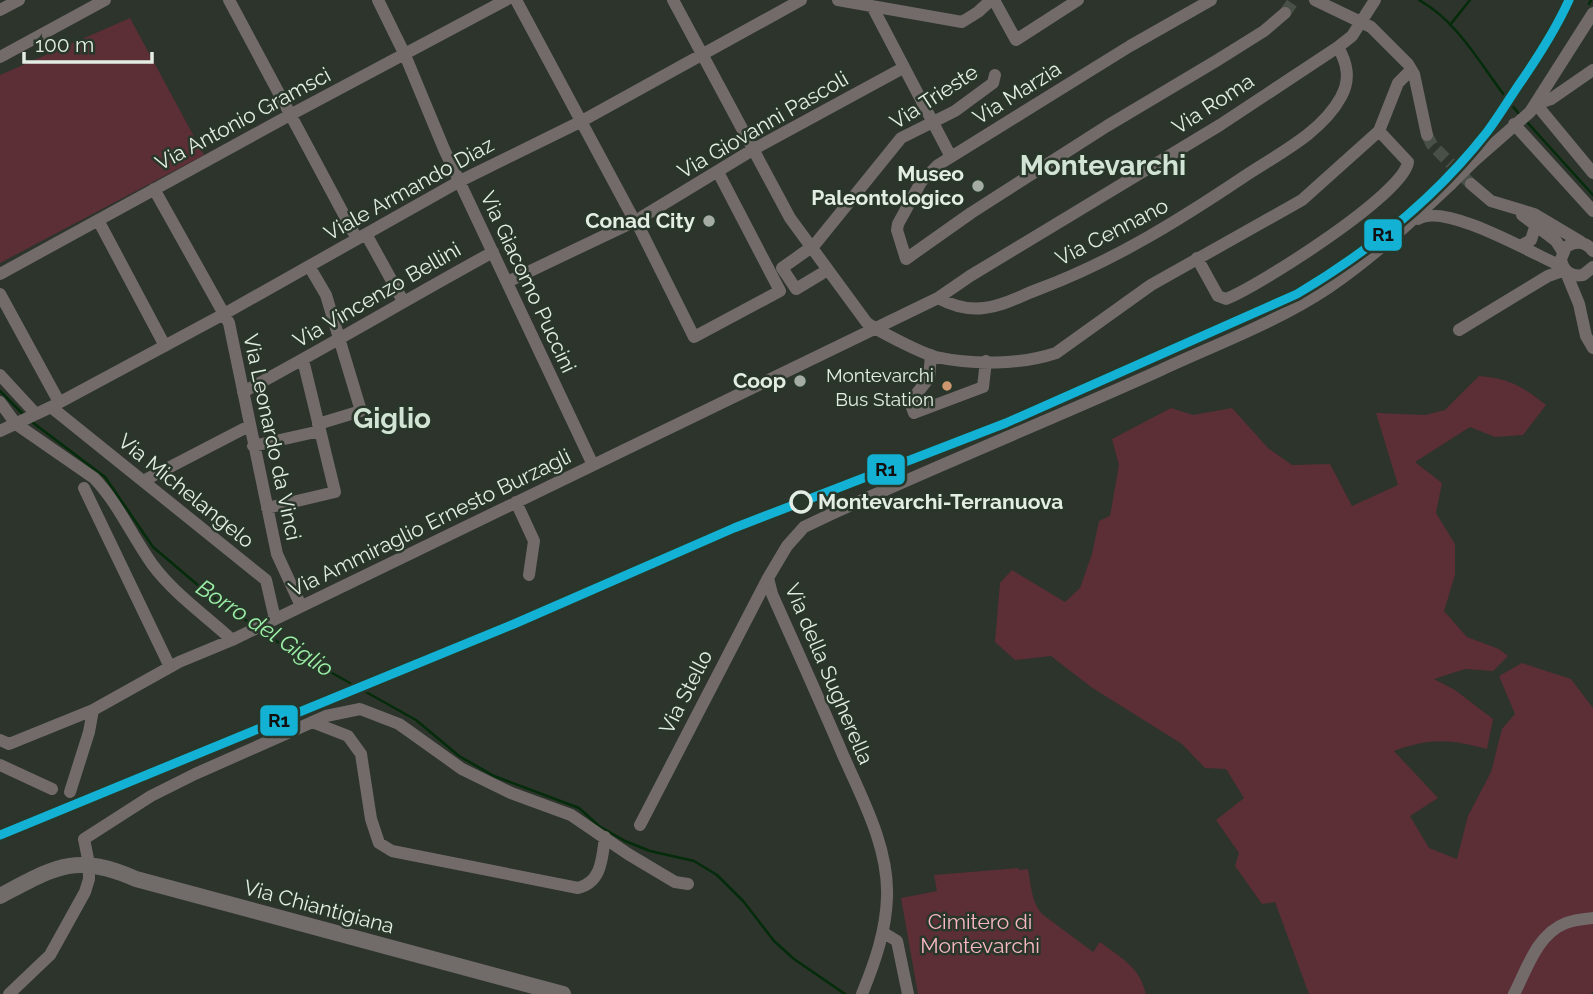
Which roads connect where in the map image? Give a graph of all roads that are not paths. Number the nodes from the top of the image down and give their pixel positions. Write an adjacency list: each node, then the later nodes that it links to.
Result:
1 (19, 0): 16 (street)
2 (105, 0): 23 (street)
3 (229, 0): 28 (street)
4 (378, 0): 22 (street, Via Giacomo Puccini)
5 (506, 0): 22 (street, Via Antonio Gramsci)
6 (516, 0): 30 (street)
7 (673, 0): 21 (street)
8 (801, 0): 21 (street, Viale Armando Diaz)
9 (838, 0): 15 (street)
10 (993, 0): 11 (street); 15 (street)
11 (1078, 0)
12 (1211, 0): 35 (street, Via Marzia)
13 (1314, 0): 19 (street)
14 (1373, 4): 19 (street, Via Roma)
15 (872, 6): 24 (street)
16 (0, 10)
17 (1285, 13): 35 (street, Via Marzia)
18 (1593, 13): 29 (street)
19 (1366, 25): 20 (street, Via Roma); 25 (street)
20 (1338, 47): 62 (street, Via Roma); 62 (street, Via Cennano)
21 (702, 53): 30 (street, Viale Armando Diaz); 34 (street)
22 (405, 55): 28 (street, Via Antonio Gramsci); 38 (street, Via Giacomo Puccini)
23 (0, 57)
24 (903, 68): 31 (street); 34 (street, Via Giovanni Pascoli)
25 (1411, 70): 32 (street); 33 (street)
26 (1593, 70): 29 (street)
27 (995, 75): 31 (street, Via Trieste)
28 (290, 115): 41 (street, Via Antonio Gramsci); 49 (street)
29 (1525, 115): 37 (street); 40 (street, Via della Sugherella, bridge); 43 (street)
30 (580, 121): 38 (street, Viale Armando Diaz); 46 (street)
31 (934, 122): 35 (street); 52 (street, Via Trieste)
32 (1379, 131): 54 (street); 54 (street)
33 (1427, 135)
34 (754, 149): 36 (street, Via Giovanni Pascoli); 52 (street)
35 (951, 157)
36 (718, 172): 46 (street, Via Giovanni Pascoli); 46 (street)
37 (1593, 173)
38 (460, 181): 49 (street, Viale Armando Diaz); 53 (street, Via Giacomo Puccini)
39 (1471, 184): 42 (street)
40 (1447, 188): 44 (street); 47 (street, Via della Sugherella)
41 (154, 189): 45 (street, Via Antonio Gramsci); 65 (street, Via Leonardo da Vinci)
42 (1514, 208): 48 (street); 50 (street)
43 (1593, 211)
44 (1450, 217): 47 (street, Via della Sugherella); 51 (street, Via della Sugherella)
45 (98, 220): 58 (street, Via Antonio Gramsci); 69 (street)
46 (636, 222): 60 (street, Via Giovanni Pascoli)
47 (1412, 223): 90 (street, Via della Sugherella)
48 (1536, 224): 51 (street); 55 (street)
49 (361, 236): 56 (street, Viale Armando Diaz); 63 (street)
50 (1589, 245): 55 (street)
51 (1520, 246): 55 (street, Via della Sugherella)
52 (809, 249): 59 (street, Via Trieste); 66 (street)
53 (493, 252): 60 (street, Via Giacomo Puccini); 63 (street, Via Vincenzo Bellini)
54 (1197, 258): 73 (street)
55 (1563, 261): 57 (street, Via della Sugherella); 64 (street); 67 (street)
56 (309, 267): 65 (street, Viale Armando Diaz); 68 (street)
57 (1590, 270): 64 (street)
58 (0, 274)
59 (821, 274)
60 (507, 282): 84 (street, Via Giacomo Puccini)
61 (0, 294): 76 (street)
62 (938, 298): 66 (street, Via Roma)
63 (403, 301): 68 (street, Via Vincenzo Bellini)
64 (1579, 304): 70 (street)
65 (224, 314): 69 (street, Viale Armando Diaz); 75 (street, Via Leonardo da Vinci)
66 (875, 328): 71 (street); 84 (street, Via Ammiraglio Ernesto Burzagli)
67 (1459, 330)
68 (340, 340): 72 (street, Via Vincenzo Bellini); 81 (street)
69 (165, 346): 76 (street, Viale Armando Diaz)
70 (1593, 348)
71 (931, 355): 73 (street); 73 (street)
72 (303, 360): 75 (street, Via Vincenzo Bellini); 81 (street)
73 (986, 361)
74 (0, 375): 78 (street)
75 (243, 392): 80 (street, Via Leonardo da Vinci)
76 (55, 405): 78 (street, Viale Armando Diaz); 85 (street, Via Michelangelo)
77 (1, 409): 79 (street)
78 (36, 414): 79 (street, Viale Armando Diaz)
79 (16, 424): 82 (street, Viale Armando Diaz); 93 (street)
80 (249, 426): 83 (street, Via Leonardo da Vinci); 85 (street)
81 (319, 427): 83 (street); 88 (street)
82 (1, 430)
83 (253, 446): 88 (street, Via Leonardo da Vinci)
84 (593, 465): 87 (street, Via Ammiraglio Ernesto Burzagli)
85 (143, 481): 92 (street, Via Michelangelo)
86 (84, 488): 94 (street)
87 (516, 502): 89 (street); 91 (street, Via Ammiraglio Ernesto Burzagli)
88 (267, 508): 91 (street, Via Leonardo da Vinci)
89 (529, 575)
90 (768, 578): 102 (street, Via Stello); 108 (street, Via della Sugherella)
91 (301, 606): 92 (street, Via Ammiraglio Ernesto Burzagli)
92 (273, 620): 93 (street, Via Ammiraglio Ernesto Burzagli)
93 (232, 640): 94 (street, Via Ammiraglio Ernesto Burzagli)
94 (170, 667): 95 (street, Via Ammiraglio Ernesto Burzagli)
95 (93, 710): 97 (street, Via Ammiraglio Ernesto Burzagli); 101 (street)
96 (312, 722): 103 (street); 103 (street); 104 (street)
97 (0, 742): 98 (street, Via Ammiraglio Ernesto Burzagli)
98 (0, 754)
99 (0, 765): 100 (street)
100 (52, 789)
101 (70, 792)
102 (640, 825)
103 (605, 837): 105 (street)
104 (89, 864): 106 (main road); 110 (street); 111 (main road, Via Chiantigiana)
105 (688, 884)
106 (0, 896)
107 (1593, 918): 113 (street)
108 (884, 933): 109 (street, Via della Sugherella); 112 (street)
109 (863, 992)
110 (9, 994)
111 (563, 994)
112 (908, 994)
113 (1514, 994)

